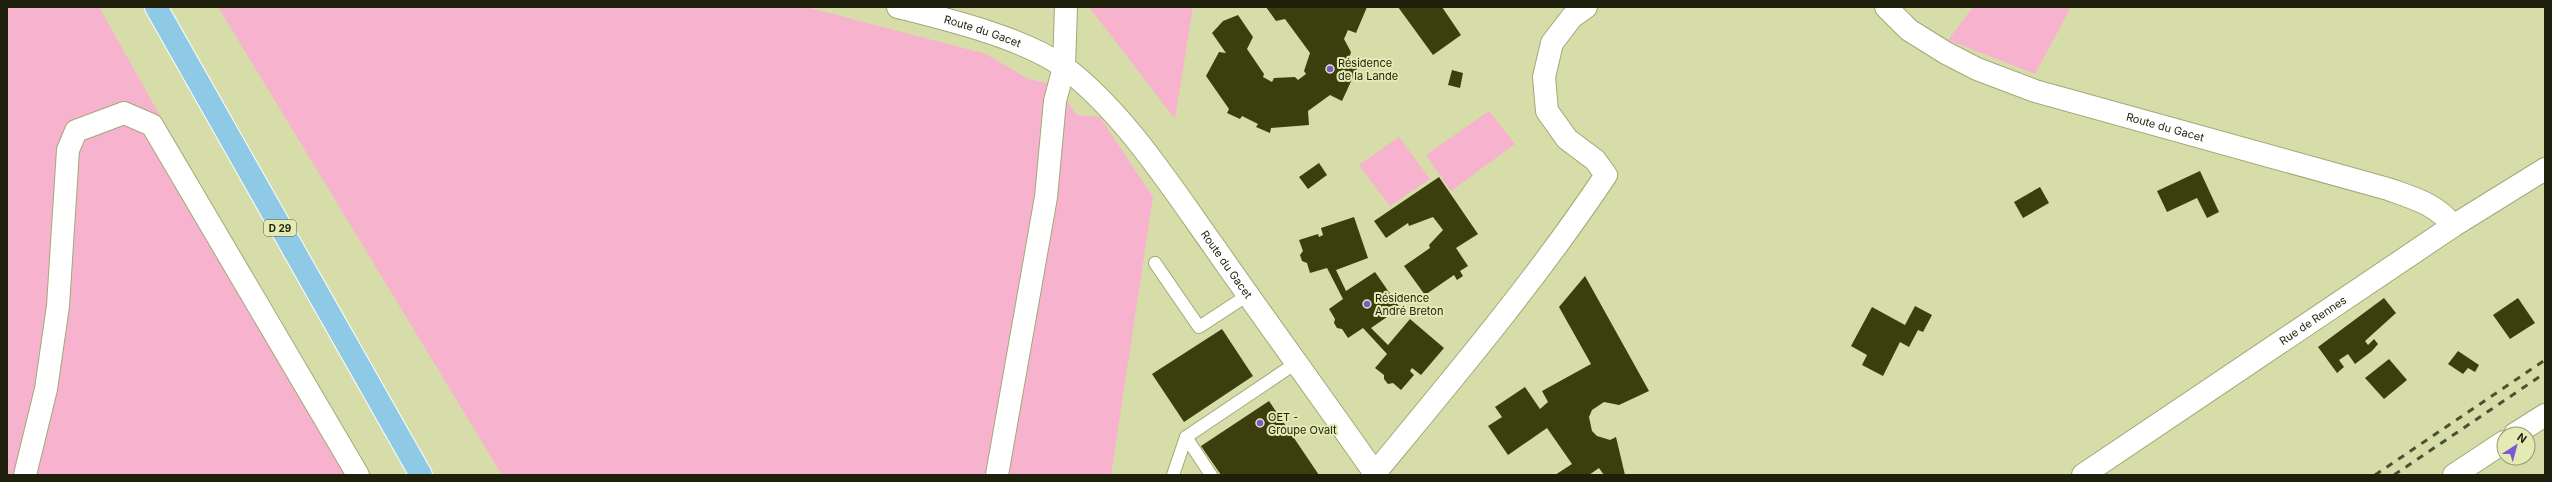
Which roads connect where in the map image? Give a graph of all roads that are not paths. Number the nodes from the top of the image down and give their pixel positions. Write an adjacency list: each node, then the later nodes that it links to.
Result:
1 (156, 7): 16 (main road, D 29)
2 (898, 7): 6 (street, Route du Gacet)
3 (1066, 7): 6 (street)
4 (1586, 7): 17 (street, Route du Gacet)
5 (1886, 7): 8 (street, Route du Gacet)
6 (1064, 67): 10 (street, Route du Gacet); 22 (street)
7 (2545, 169): 8 (street, Rue de Rennes)
8 (2453, 226): 25 (street, Rue de Rennes)
9 (1155, 263): 10 (lane)
10 (1248, 295): 11 (street, Route du Gacet)
11 (1296, 363): 14 (lane); 17 (street, Route du Gacet)
12 (2545, 415): 13 (street)
13 (2528, 426)
14 (1186, 437): 23 (lane); 24 (lane)
15 (2496, 447): 26 (street)
16 (404, 449): 20 (main road, D 29); 21 (main road, D 29)
17 (1376, 474)
18 (25, 475): 19 (street)
19 (358, 475)
20 (416, 475)
21 (420, 475)
22 (997, 475)
23 (1173, 475)
24 (1211, 475)
25 (2083, 475)
26 (2454, 475)

